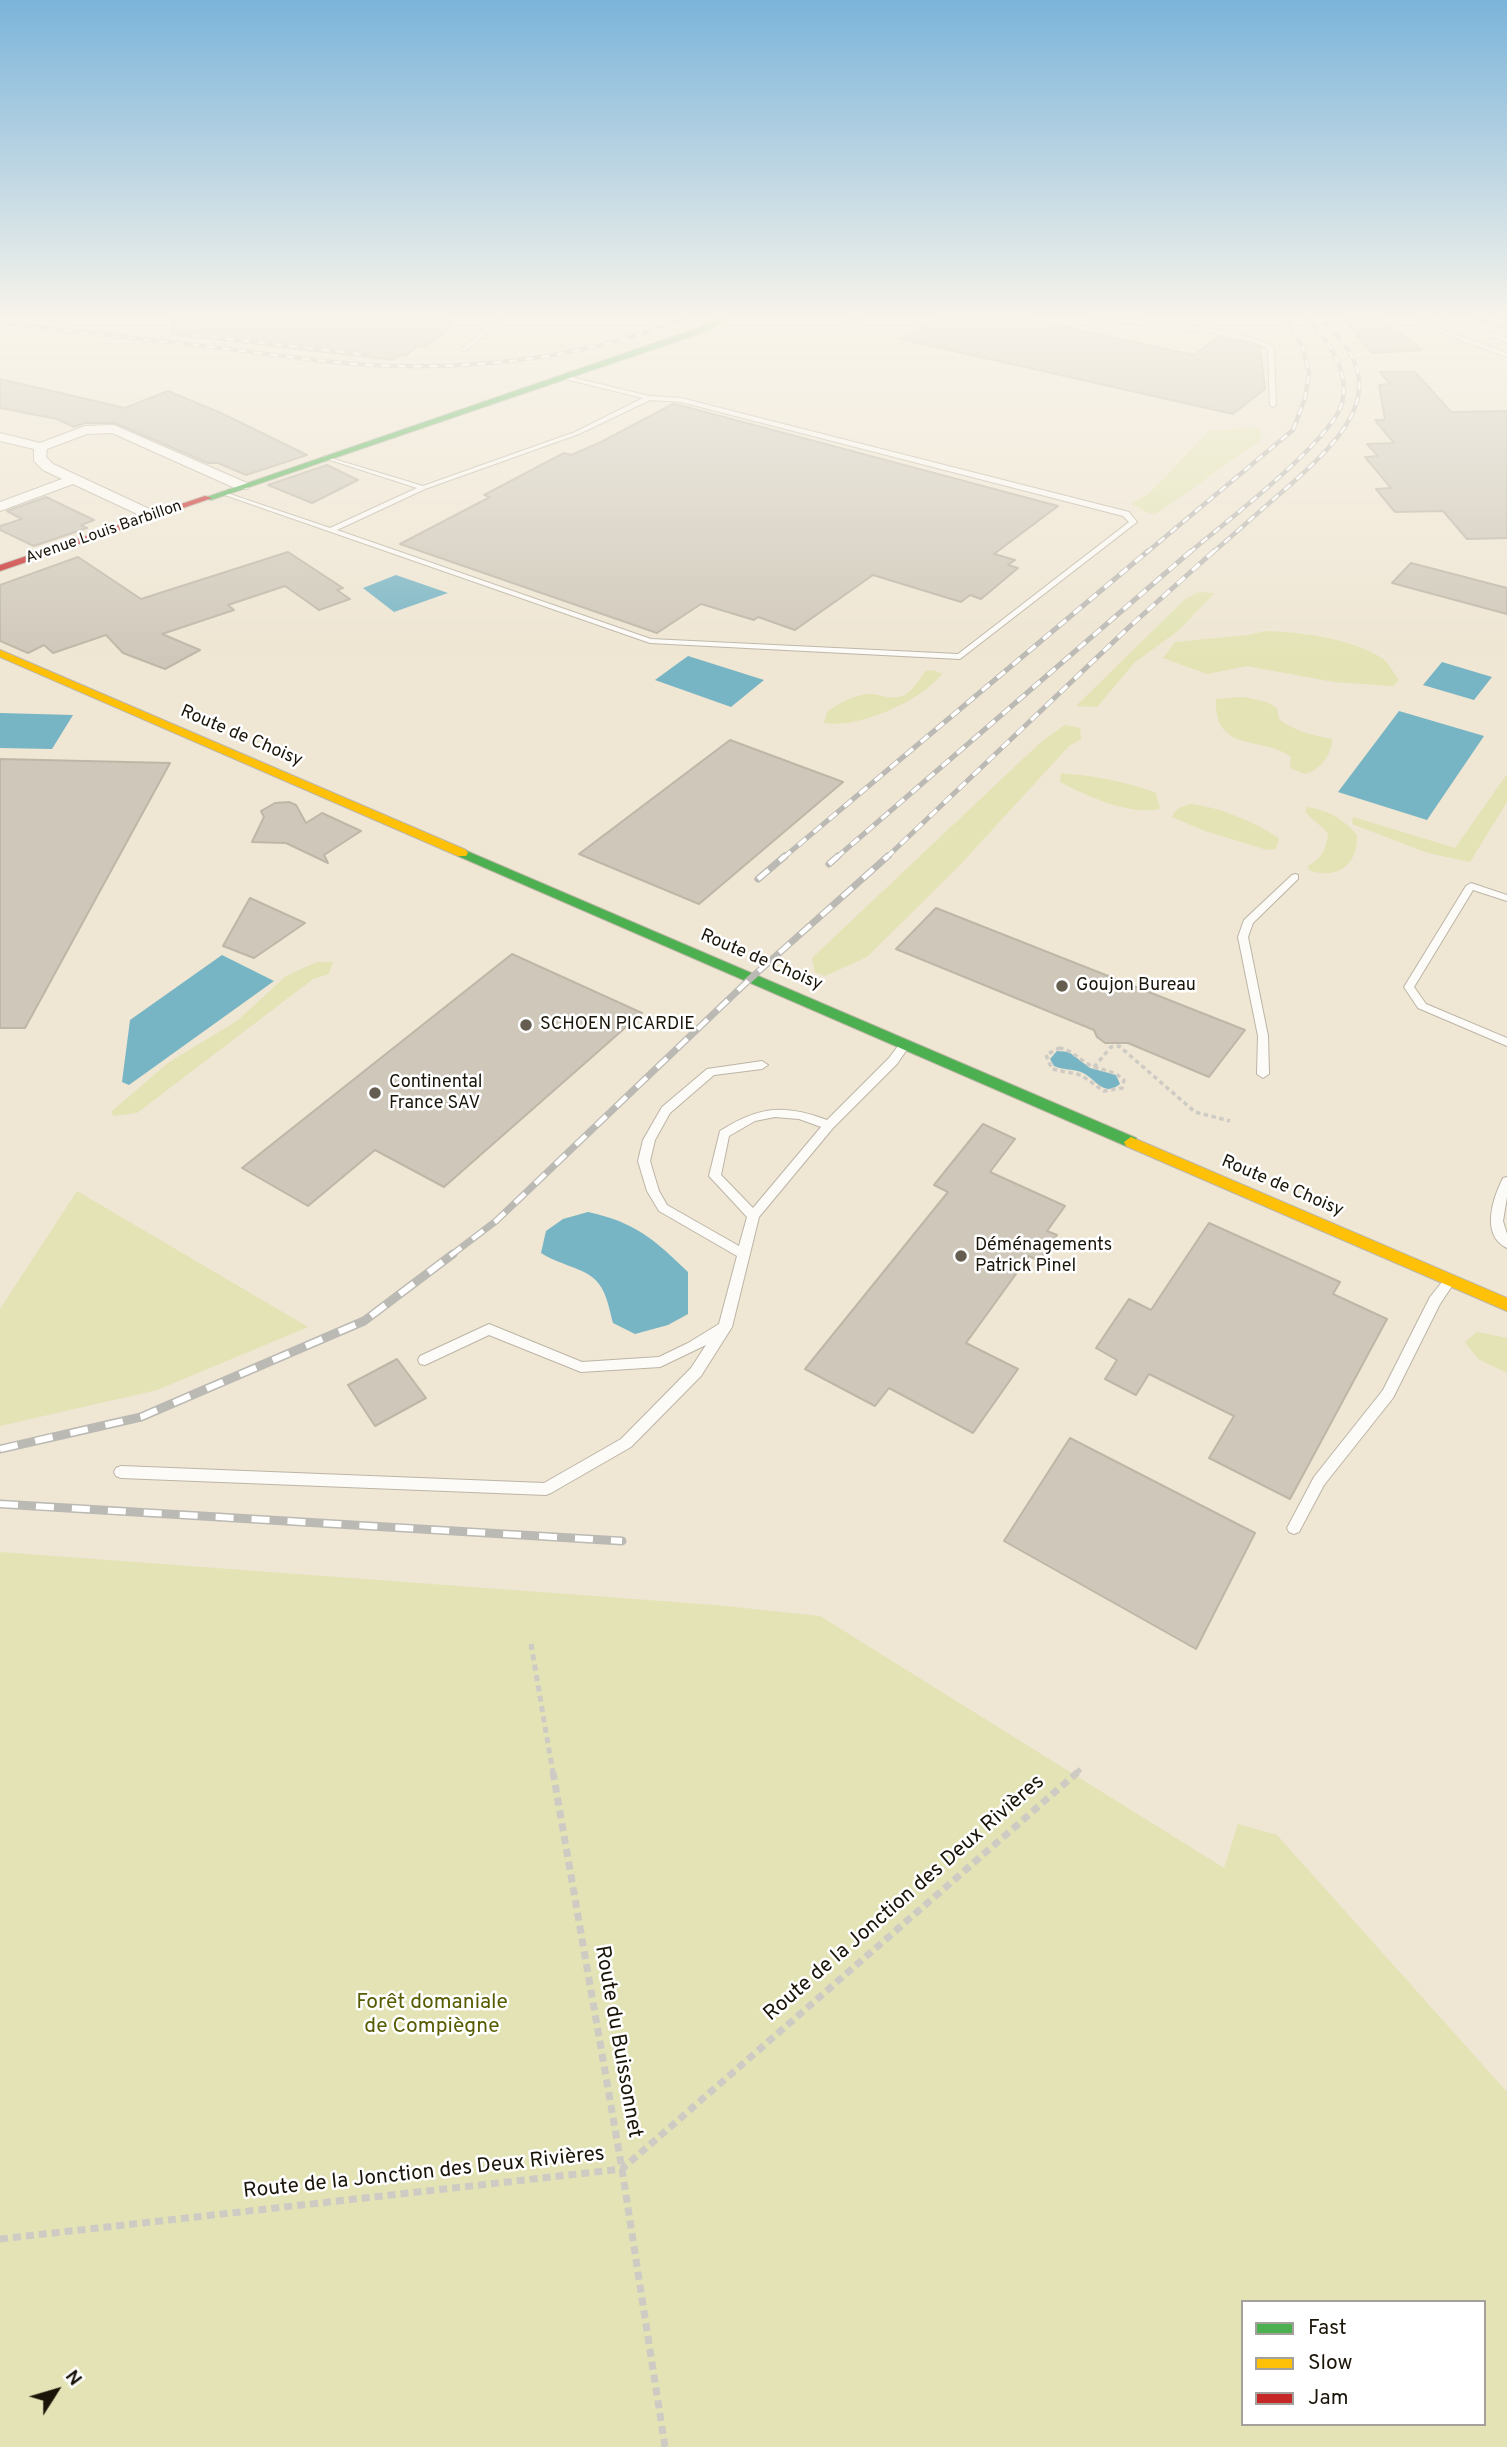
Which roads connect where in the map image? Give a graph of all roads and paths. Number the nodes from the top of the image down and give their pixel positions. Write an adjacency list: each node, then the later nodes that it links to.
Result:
1 (79, 432): 7 (street)
2 (121, 432): 10 (street)
3 (399, 432): 8 (street, Avenue Louis Barbillon)
4 (579, 432): 11 (lane)
5 (803, 432): 15 (lane)
6 (0, 437): 7 (street)
7 (41, 447): 9 (street)
8 (326, 457): 10 (street, Avenue Louis Barbillon); 11 (lane)
9 (71, 480): 13 (street); 14 (street)
10 (242, 486): 12 (street, Avenue Louis Barbillon)
11 (423, 488): 15 (lane)
12 (222, 493): 14 (street, Avenue Louis Barbillon); 15 (lane)
13 (0, 507)
14 (153, 516): 16 (street, Avenue Louis Barbillon)
15 (330, 531)
16 (0, 568)
17 (0, 653): 21 (street, Route de Choisy)
18 (1295, 877): 24 (lane)
19 (1507, 898): 20 (lane)
20 (1507, 1042)
21 (905, 1045): 26 (lane); 31 (street, Route de Choisy)
22 (762, 1065): 30 (lane)
23 (1094, 1067): 23 (path); 25 (path)
24 (1263, 1074)
25 (1230, 1122)
26 (829, 1125): 28 (lane); 28 (lane)
27 (1507, 1181): 29 (lane)
28 (753, 1216): 30 (lane)
29 (1507, 1243)
30 (742, 1253): 33 (lane)
31 (1450, 1280): 32 (street, Route de Choisy); 36 (lane)
32 (1507, 1305)
33 (725, 1327): 34 (lane); 35 (lane)
34 (425, 1360)
35 (121, 1472)
36 (1294, 1528)
37 (531, 1644): 39 (path, Route du Buissonnet)
38 (1081, 1769): 39 (path, Route de la Jonction des Deux Rivières)
39 (622, 2169): 40 (path, Route de la Jonction des Deux Rivières); 41 (path, Route du Buissonnet)
40 (0, 2239)
41 (665, 2447)

